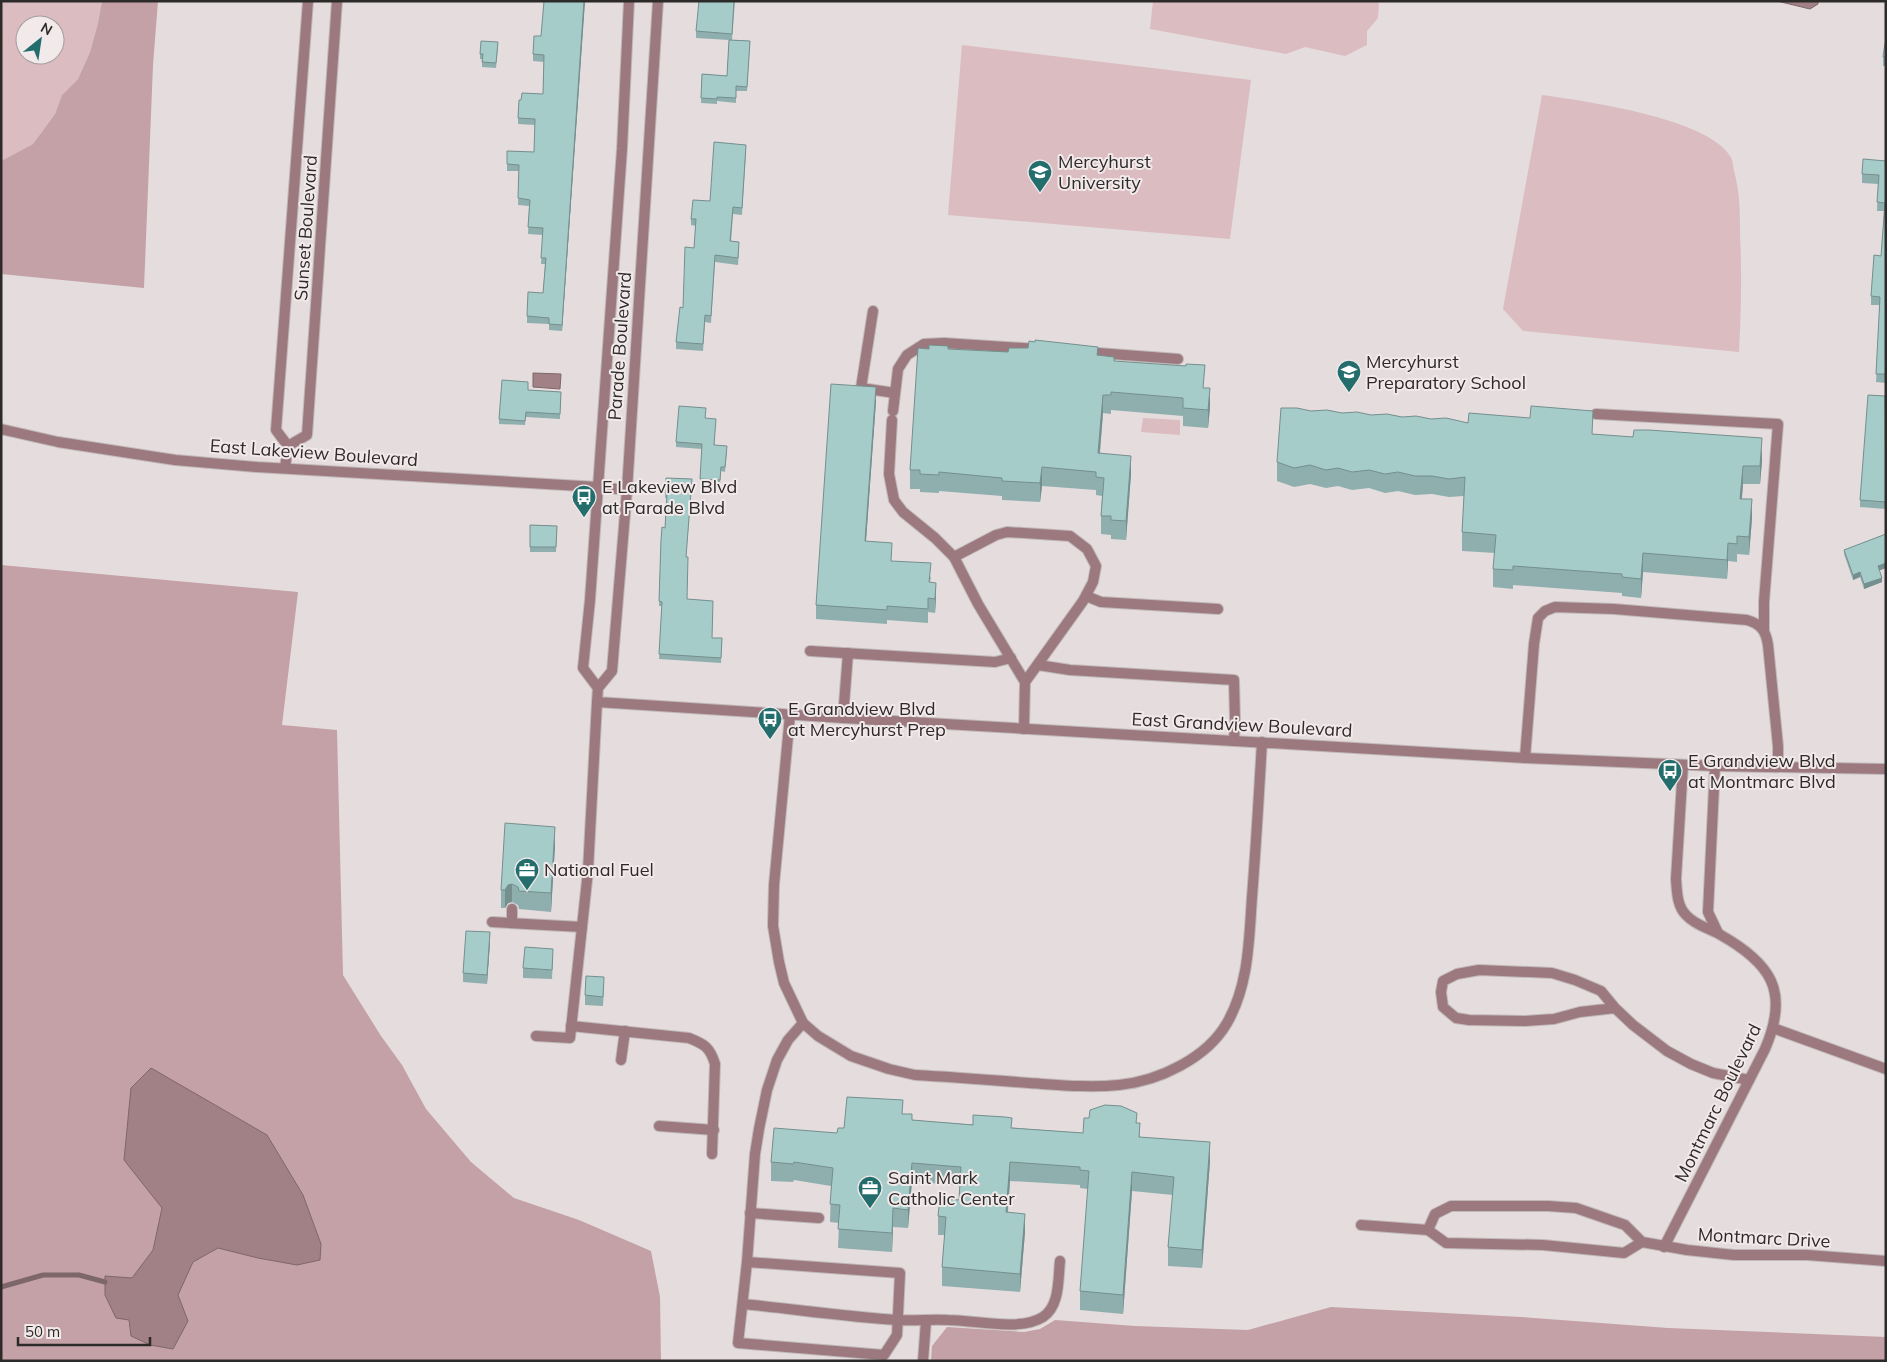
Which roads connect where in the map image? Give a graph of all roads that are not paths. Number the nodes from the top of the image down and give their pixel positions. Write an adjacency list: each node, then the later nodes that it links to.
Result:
1 (308, 1): 12 (street, Sunset Boulevard)
2 (337, 1): 12 (street, Sunset Boulevard)
3 (630, 1): 14 (street, Parade Boulevard)
4 (658, 1): 15 (street, Parade Boulevard)
5 (873, 311): 9 (street)
6 (1051, 350): 9 (street)
7 (1070, 351): 8 (street)
8 (1178, 359)
9 (895, 393): 16 (street)
10 (1596, 414): 19 (street)
11 (1, 429): 13 (street, East Lakeview Boulevard)
12 (288, 446): 13 (street)
13 (285, 468): 14 (street, East Lakeview Boulevard)
14 (598, 487): 15 (street, East Lakeview Boulevard); 25 (street, Parade Boulevard)
15 (627, 490): 25 (street, Parade Boulevard)
16 (954, 556): 17 (street); 22 (street)
17 (1086, 596): 18 (street); 23 (street)
18 (1218, 610)
19 (1764, 630): 32 (street); 35 (street)
20 (810, 651): 21 (street)
21 (848, 653): 22 (street); 28 (street)
22 (1011, 658): 24 (street)
23 (1038, 665): 24 (street); 30 (street)
24 (1025, 682): 29 (street)
25 (598, 688): 26 (street)
26 (597, 702): 27 (street, East Grandview Boulevard); 40 (street)
27 (790, 714): 28 (street, East Grandview Boulevard); 43 (street)
28 (843, 718): 29 (street, East Grandview Boulevard)
29 (1024, 729): 30 (street, East Grandview Boulevard)
30 (1234, 741): 31 (street, East Grandview Boulevard)
31 (1262, 742): 32 (street, East Grandview Boulevard); 43 (street)
32 (1525, 758): 33 (street, East Grandview Boulevard)
33 (1683, 765): 34 (street, East Grandview Boulevard); 41 (street, Montmarc Boulevard)
34 (1715, 766): 35 (street, East Grandview Boulevard); 41 (street)
35 (1778, 766): 36 (street, East Grandview Boulevard)
36 (1886, 768)
37 (512, 909): 39 (street)
38 (492, 922): 39 (street)
39 (512, 923): 40 (street)
40 (582, 928): 44 (street)
41 (1718, 934): 45 (street, Montmarc Boulevard)
42 (1615, 1008): 42 (street); 50 (street)
43 (803, 1023): 54 (street)
44 (571, 1026): 46 (street); 47 (street)
45 (1773, 1028): 49 (street); 50 (street, Montmarc Boulevard)
46 (626, 1031): 48 (street); 52 (street)
47 (536, 1036)
48 (621, 1060)
49 (1886, 1070)
50 (1749, 1080): 59 (street, Montmarc Boulevard)
51 (659, 1126): 52 (street)
52 (714, 1130): 53 (street)
53 (712, 1154)
54 (750, 1213): 55 (street); 62 (street)
55 (819, 1218)
56 (1361, 1225): 57 (street)
57 (1428, 1230): 58 (street); 58 (street)
58 (1642, 1242): 59 (street, Montmarc Drive)
59 (1664, 1247): 61 (street, Montmarc Drive)
60 (1060, 1260): 65 (street)
61 (1886, 1260)
62 (747, 1262): 63 (street); 64 (street)
63 (742, 1304): 64 (street); 64 (street)
64 (898, 1320): 65 (street)
65 (926, 1321): 66 (street)
66 (923, 1361)

